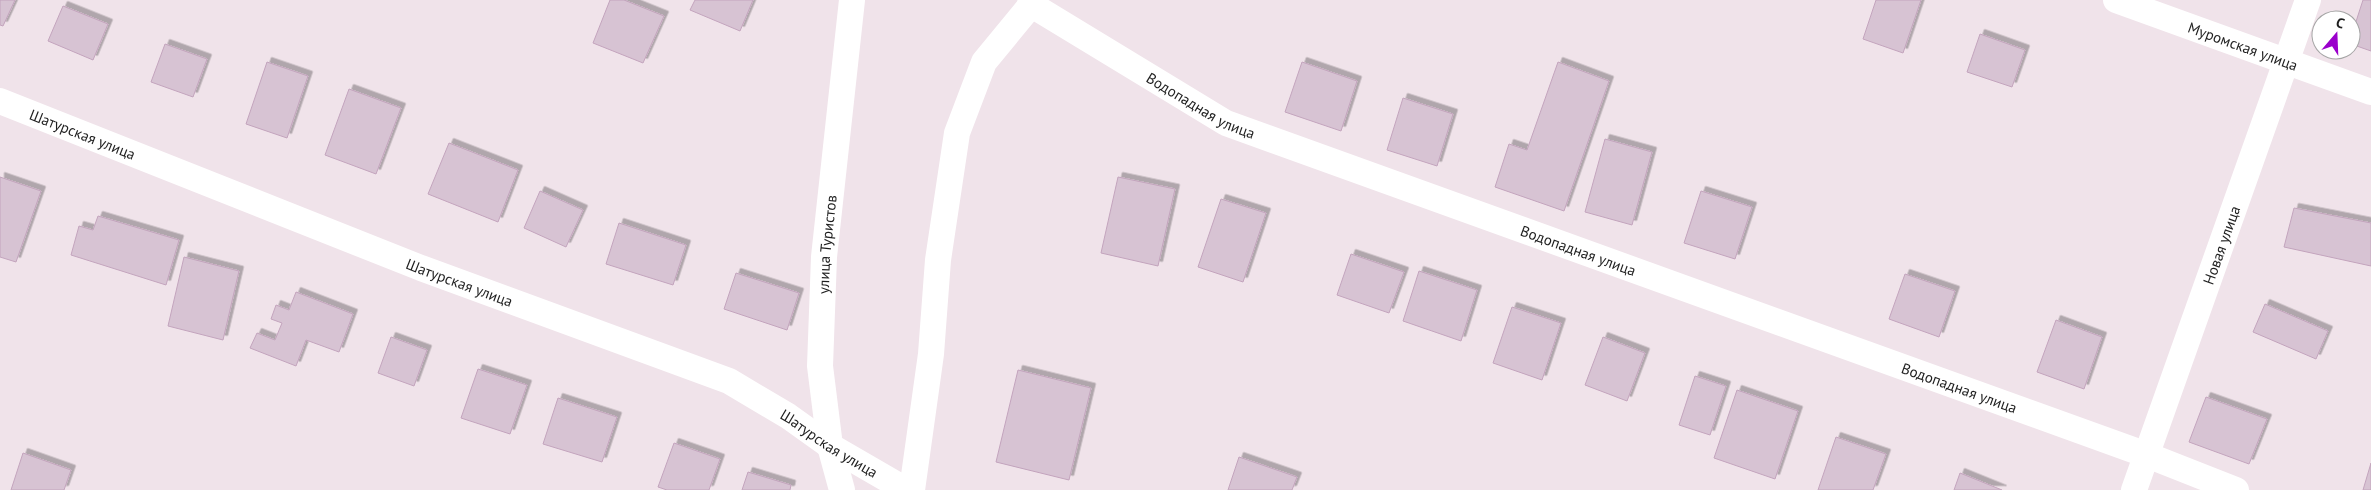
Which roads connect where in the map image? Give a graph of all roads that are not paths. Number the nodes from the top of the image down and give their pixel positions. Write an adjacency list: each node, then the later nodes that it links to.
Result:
1 (2116, 0): 5 (street, Муромская улица)
2 (2308, 0): 5 (street, Новая улица)
3 (850, 2): 8 (street, улица Туристов)
4 (1032, 2): 9 (street, Водопадная улица); 12 (street)
5 (2286, 60): 6 (street, Муромская улица); 9 (street, Новая улица)
6 (2371, 92)
7 (0, 101): 8 (street, Шатурская улица)
8 (830, 446): 10 (street, улица Туристов); 11 (street, Шатурская улица)
9 (2147, 455): 13 (street, Новая улица); 14 (street, Водопадная улица)
10 (842, 490)
11 (906, 490)
12 (912, 490)
13 (2134, 490)
14 (2236, 490)

